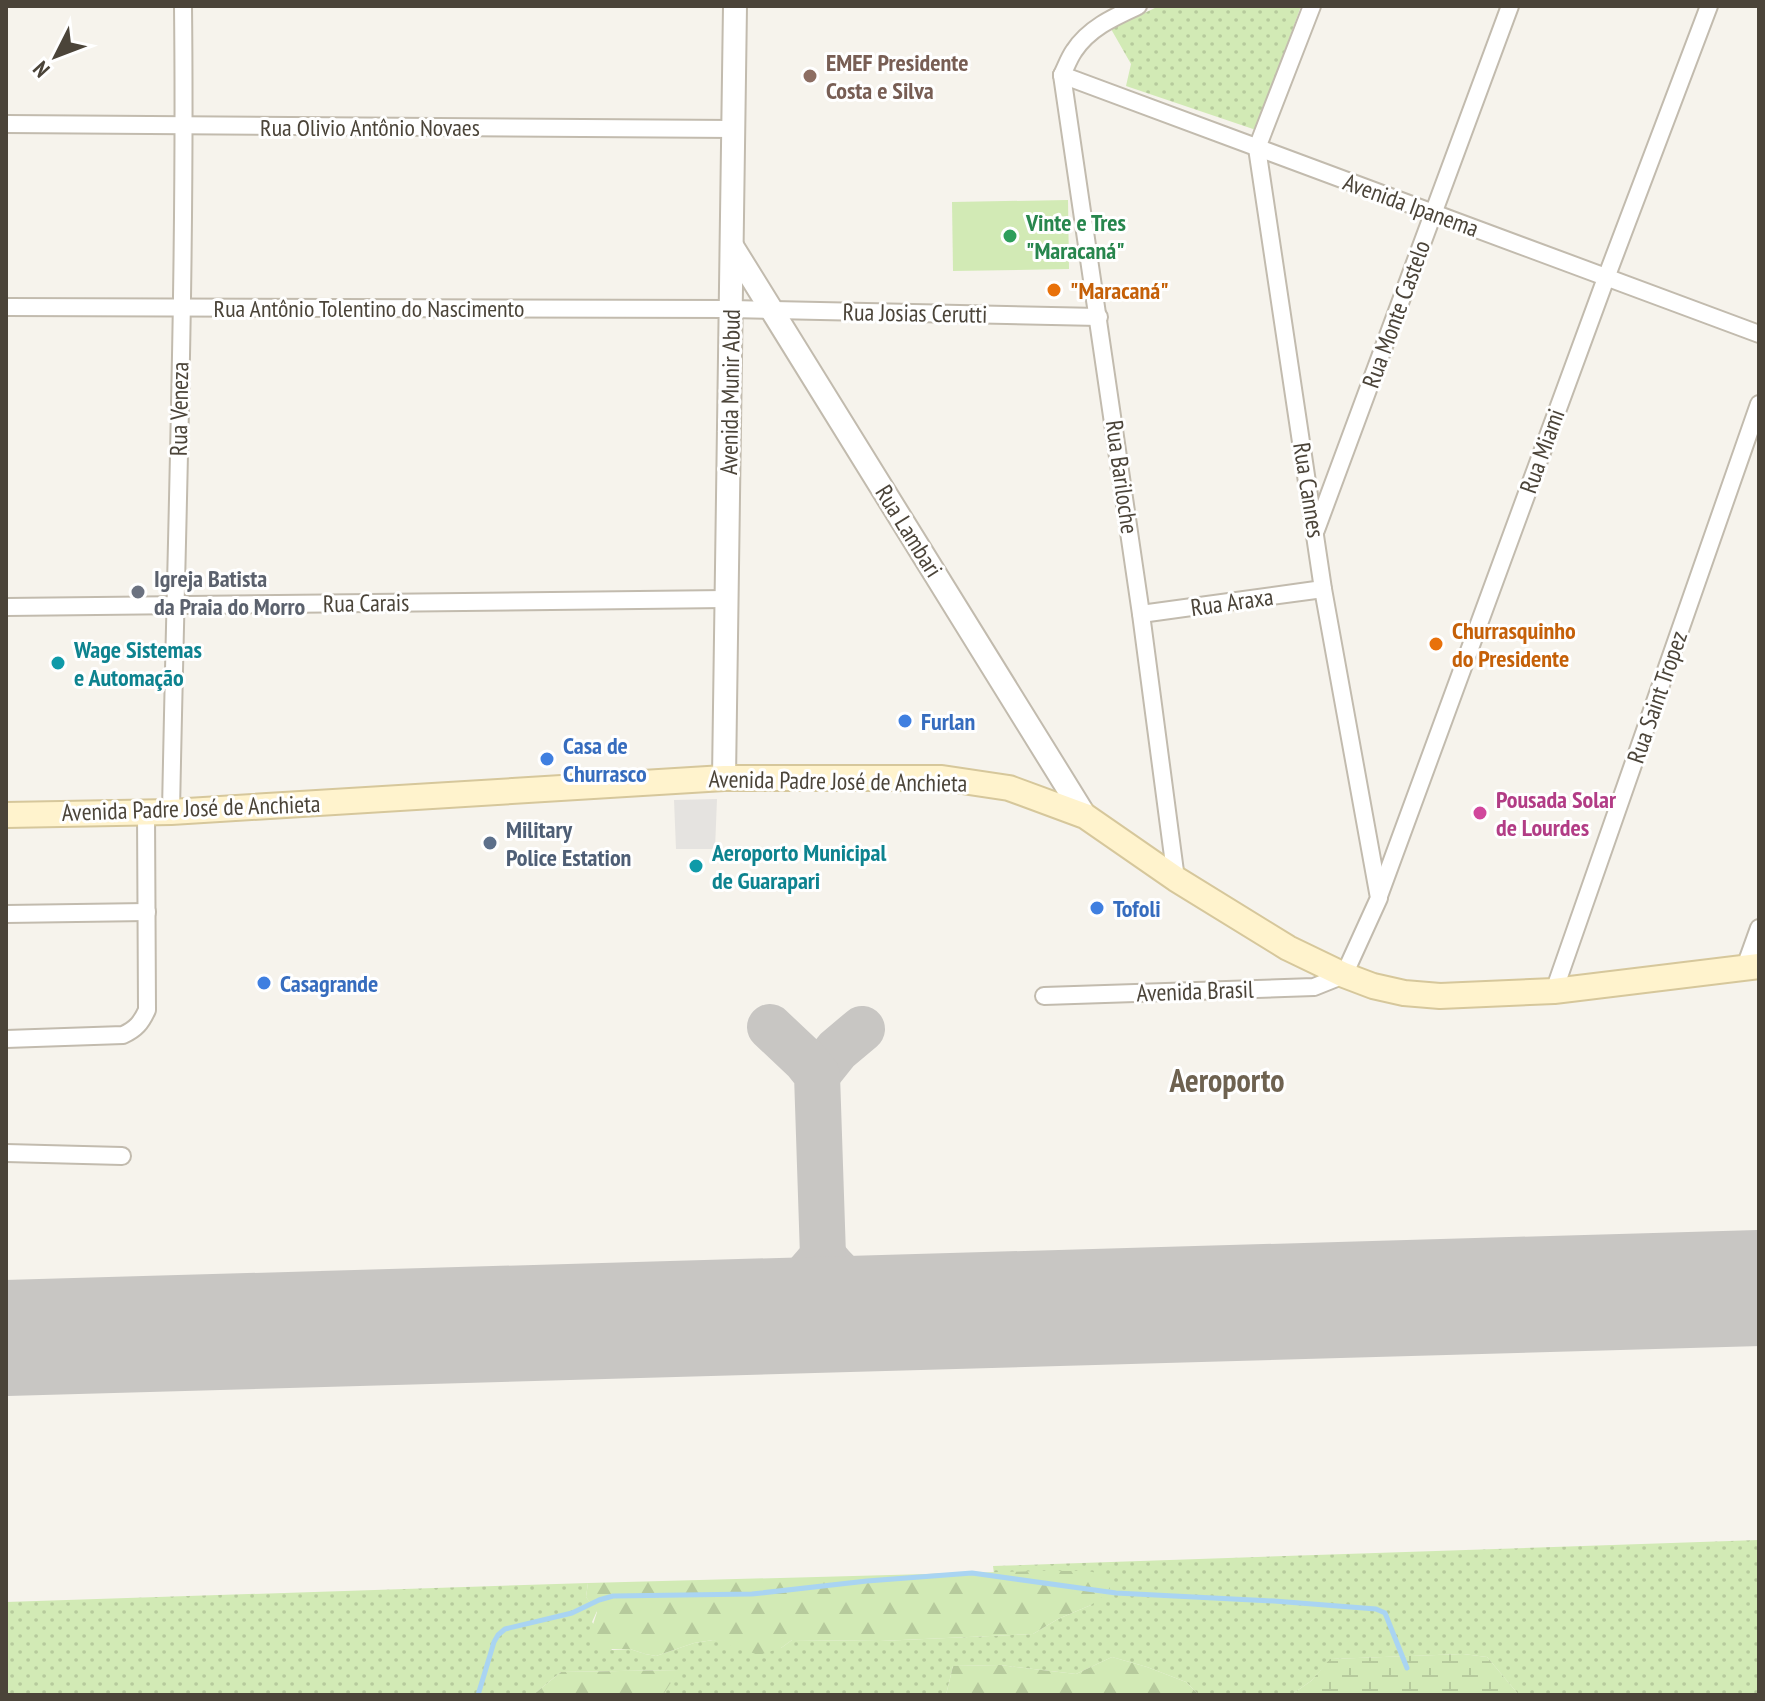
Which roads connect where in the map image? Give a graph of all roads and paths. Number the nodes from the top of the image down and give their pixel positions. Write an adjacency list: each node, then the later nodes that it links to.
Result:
1 (183, 6): 9 (street, Rua Veneza)
2 (735, 6): 10 (street, Avenida Munir Abud)
3 (1138, 6): 7 (street)
4 (1312, 6): 11 (street, Rua Cannes)
5 (1510, 6): 12 (street, Rua Monte Castelo)
6 (1709, 6): 14 (street, Rua Miami)
7 (1062, 75): 11 (street, Avenida Ipanema); 19 (street, Rua Bariloche)
8 (6, 124): 9 (street, Rua Olivio Antônio Novaes)
9 (184, 126): 10 (street, Rua Olivio Antônio Novaes); 16 (street, Rua Veneza)
10 (734, 129): 13 (street, Avenida Munir Abud)
11 (1257, 148): 12 (street, Avenida Ipanema); 22 (street, Rua Cannes)
12 (1434, 213): 14 (street, Avenida Ipanema); 22 (street, Rua Monte Castelo)
13 (732, 246): 17 (street, Avenida Munir Abud); 18 (street, Rua Lambari)
14 (1606, 278): 20 (street, Avenida Ipanema); 33 (street, Rua Miami)
15 (6, 307): 16 (street, Rua Antônio Tolentino do Nascimento)
16 (181, 307): 17 (street, Rua Antônio Tolentino do Nascimento); 25 (street, Rua Veneza)
17 (731, 309): 18 (street, Rua Josias Cerutti); 24 (street, Avenida Munir Abud)
18 (772, 310): 19 (street, Rua Josias Cerutti); 31 (street, Rua Lambari)
19 (1099, 317): 27 (street, Rua Bariloche)
20 (1759, 334)
21 (1759, 404): 39 (street, Rua Saint Tropez)
22 (1315, 533): 23 (street, Rua Cannes)
23 (1323, 589): 27 (street, Rua Araxa); 33 (street, Rua Cannes)
24 (726, 599): 25 (street, Rua Carais); 28 (street, Avenida Munir Abud)
25 (175, 605): 26 (street, Rua Carais); 29 (street, Rua Veneza)
26 (6, 607)
27 (1141, 614): 32 (street, Rua Bariloche)
28 (724, 778): 29 (main road, Avenida Padre José de Anchieta); 31 (main road, Avenida Padre José de Anchieta)
29 (158, 812): 30 (main road, Avenida Padre José de Anchieta); 34 (street, Rua Veneza)
30 (6, 815)
31 (1085, 816): 32 (main road, Avenida Padre José de Anchieta)
32 (1176, 879): 38 (main road, Avenida Padre José de Anchieta)
33 (1379, 898): 38 (street)
34 (147, 912): 35 (street); 41 (street, Rua Veneza)
35 (6, 914)
36 (1759, 928): 37 (street)
37 (1752, 966): 39 (main road, Avenida Padre José de Anchieta)
38 (1344, 975): 39 (main road, Avenida Padre José de Anchieta); 40 (street, Avenida Brasil)
39 (1554, 991)
40 (1044, 996)
41 (6, 1039)
42 (6, 1153): 43 (street)
43 (122, 1156)

